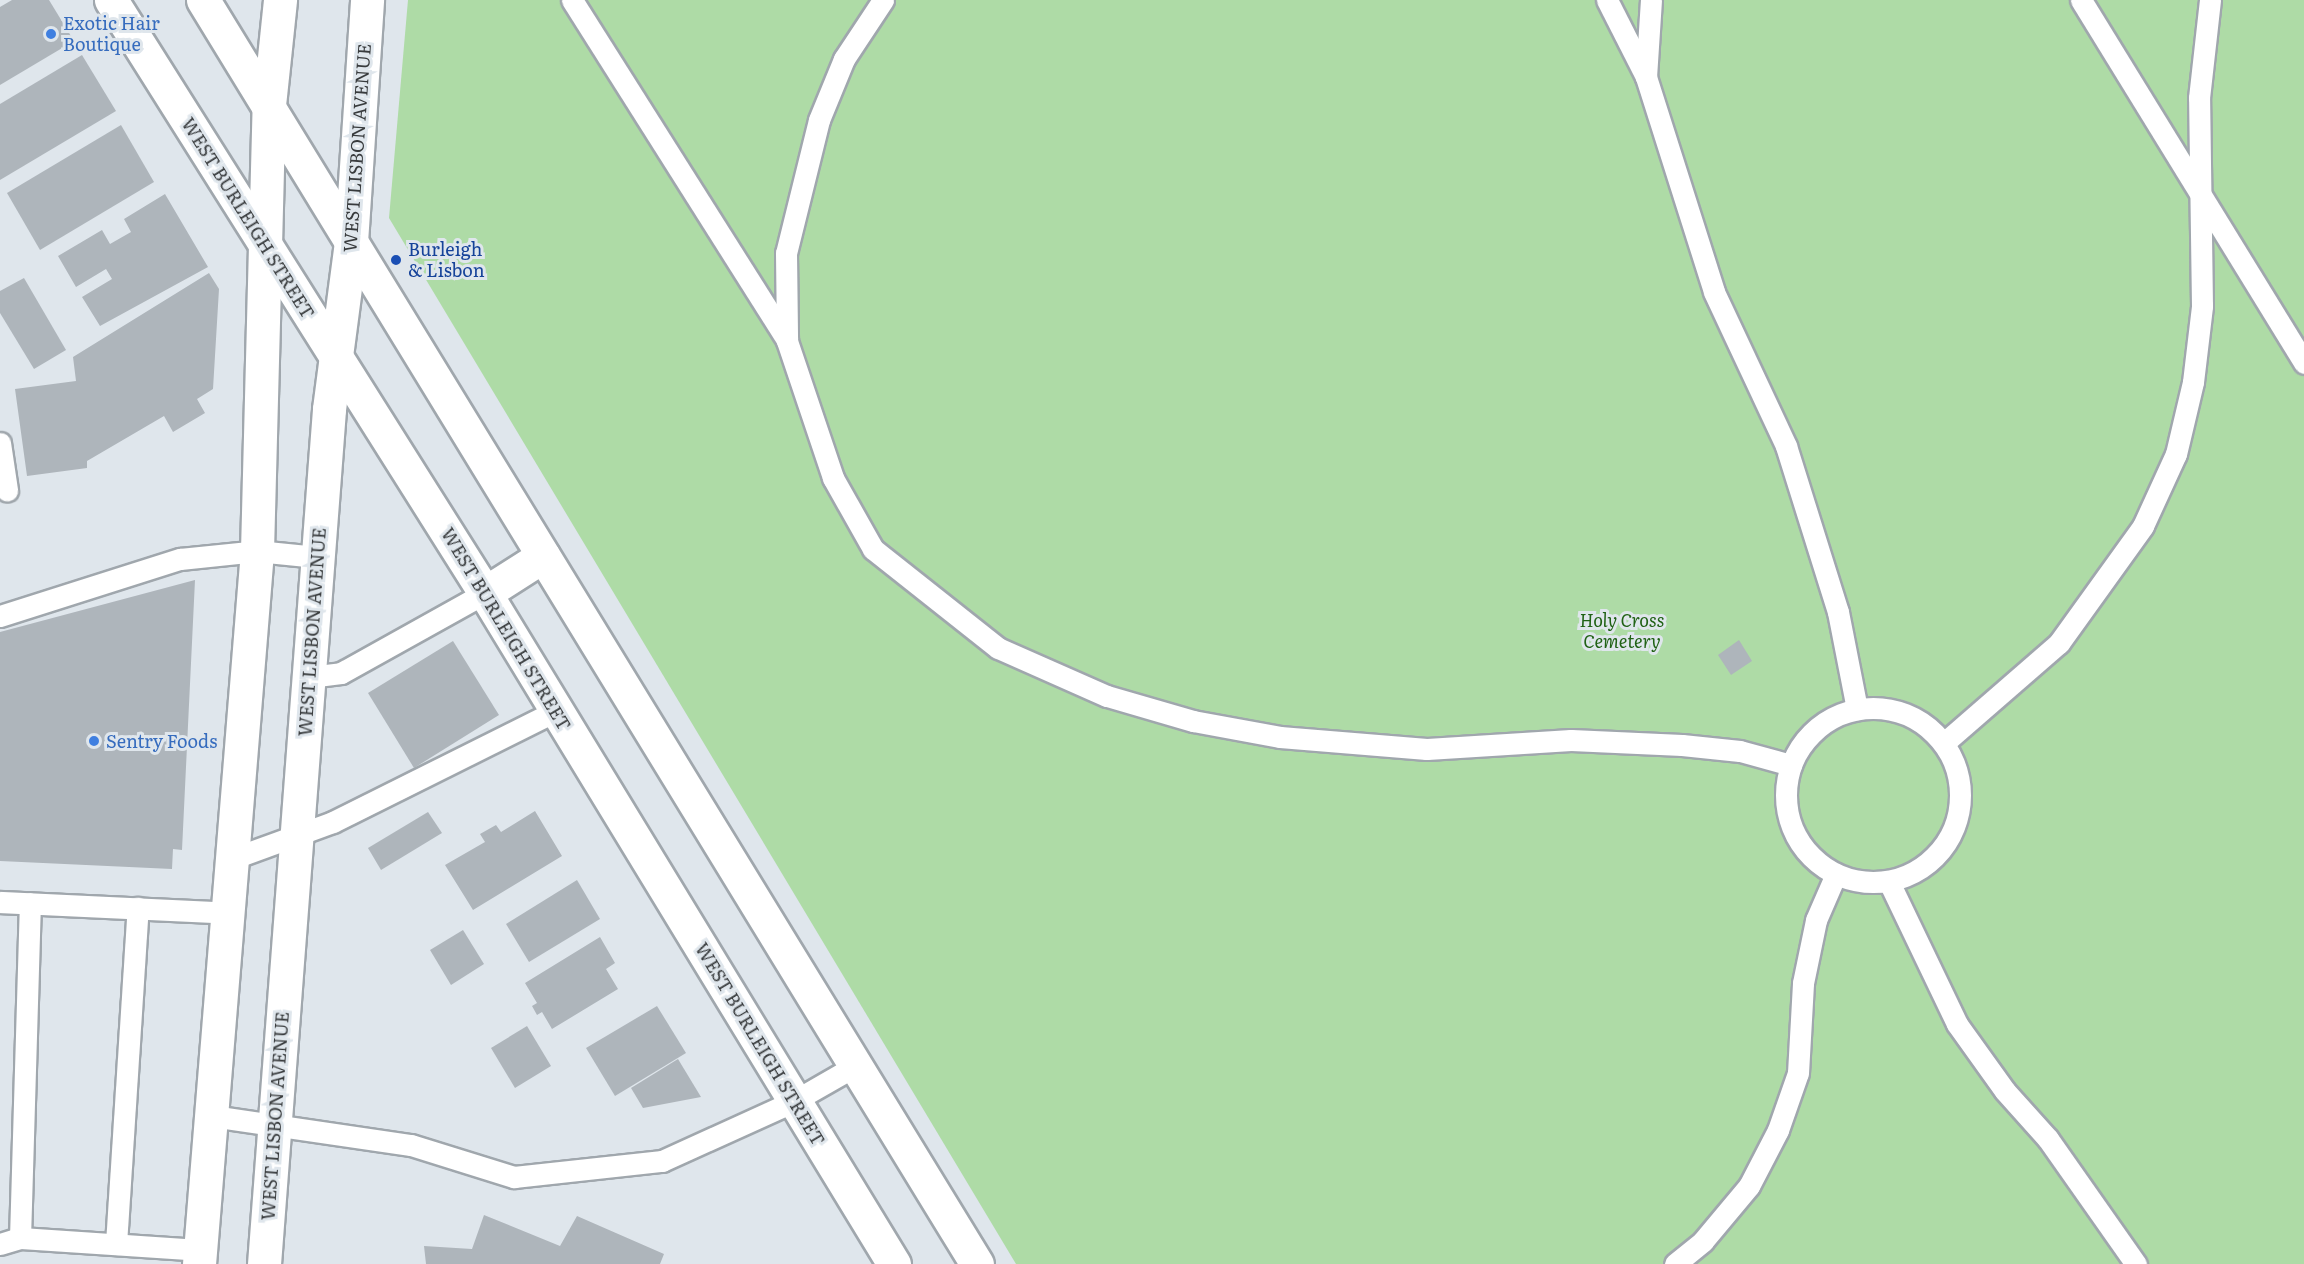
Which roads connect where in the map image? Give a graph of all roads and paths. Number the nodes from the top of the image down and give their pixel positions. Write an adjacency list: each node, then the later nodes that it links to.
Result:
1 (111, 0): 15 (main road, WEST BURLEIGH STREET)
2 (203, 0): 12 (main road)
3 (280, 0): 12 (main road)
4 (367, 0): 14 (main road, WEST LISBON AVENUE)
5 (572, 0): 16 (lane)
6 (883, 0): 16 (lane)
7 (1607, 0): 11 (lane)
8 (1651, 0): 11 (lane)
9 (2081, 0): 13 (lane)
10 (2210, 0): 13 (lane)
11 (1646, 77): 27 (lane)
12 (269, 105): 14 (main road); 15 (main road)
13 (2202, 199): 18 (lane); 29 (lane)
14 (351, 242): 17 (main road, WEST LISBON AVENUE); 22 (main road)
15 (265, 247): 17 (main road, WEST BURLEIGH STREET); 21 (main road)
16 (787, 341): 30 (lane)
17 (336, 355): 23 (main road, WEST LISBON AVENUE); 24 (main road, WEST BURLEIGH STREET)
18 (2304, 363)
19 (0, 443): 20 (lane)
20 (7, 490)
21 (257, 551): 23 (lane); 25 (lane); 32 (main road)
22 (543, 556): 24 (main road); 39 (main road)
23 (317, 557): 26 (main road, WEST LISBON AVENUE)
24 (485, 593): 26 (lane); 28 (main road, WEST BURLEIGH STREET)
25 (0, 616)
26 (309, 677): 31 (main road, WEST LISBON AVENUE)
27 (1857, 709): 29 (lane); 30 (lane)
28 (556, 711): 31 (lane); 40 (main road, WEST BURLEIGH STREET)
29 (1944, 743): 34 (lane)
30 (1791, 765): 33 (lane)
31 (297, 836): 32 (lane); 42 (main road, WEST LISBON AVENUE)
32 (234, 858): 38 (main road)
33 (1836, 874): 34 (lane); 50 (lane)
34 (1889, 882): 51 (lane)
35 (0, 902): 36 (lane)
36 (30, 903): 37 (lane); 43 (lane)
37 (138, 908): 38 (lane); 45 (lane)
38 (230, 913): 41 (main road)
39 (855, 1066): 40 (lane); 49 (main road)
40 (794, 1101): 42 (lane); 48 (main road, WEST BURLEIGH STREET)
41 (212, 1116): 42 (lane); 46 (main road)
42 (274, 1126): 47 (main road, WEST LISBON AVENUE)
43 (20, 1238): 44 (lane); 45 (lane)
44 (0, 1244)
45 (116, 1244): 46 (lane)
46 (199, 1257)
47 (264, 1264)
48 (894, 1264)
49 (976, 1264)
50 (1675, 1264)
51 (2136, 1264)

